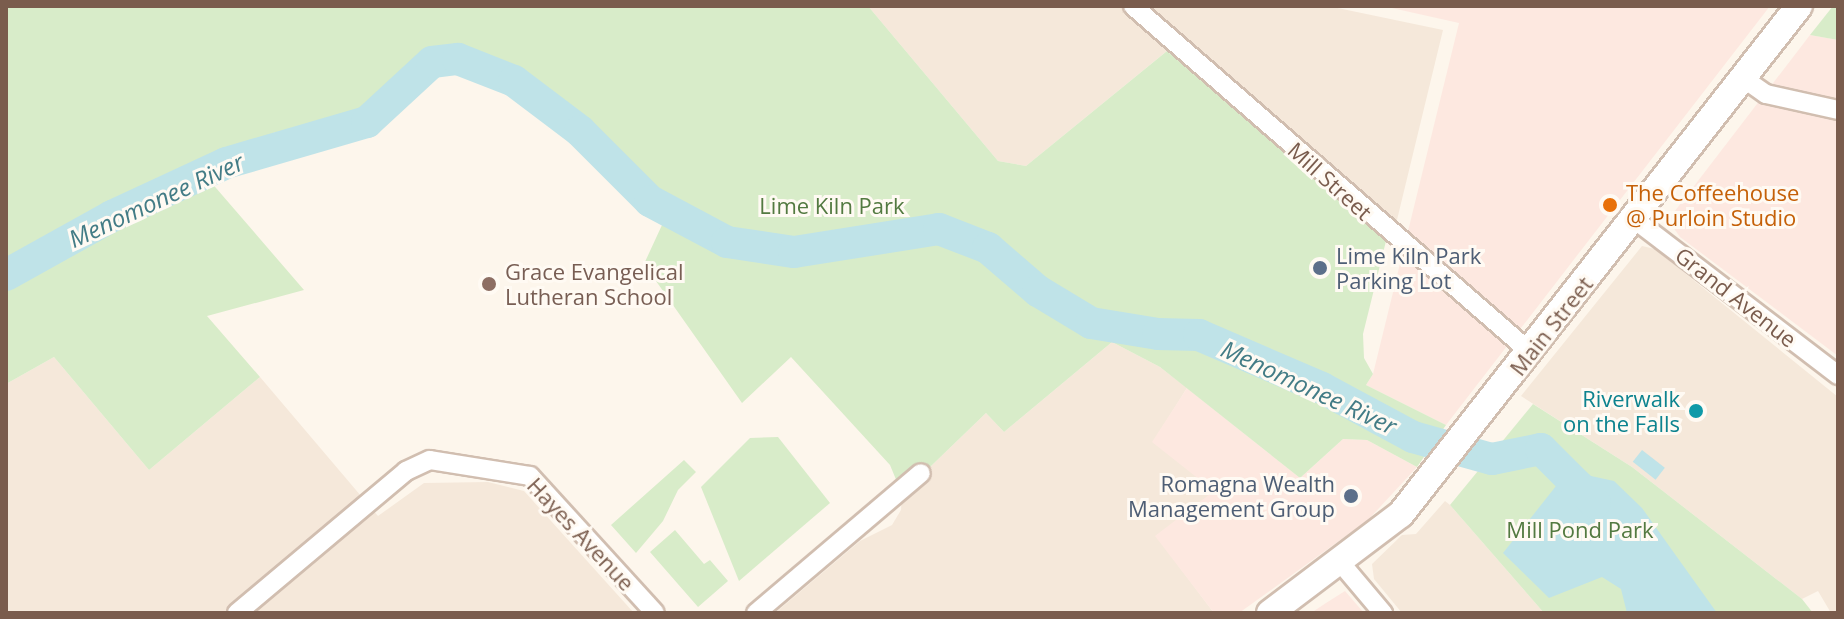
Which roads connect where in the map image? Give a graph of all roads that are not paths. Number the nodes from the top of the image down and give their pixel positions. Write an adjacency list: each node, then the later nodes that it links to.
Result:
1 (1133, 6): 6 (street, Mill Street)
2 (1799, 6): 3 (main road, Main Street)
3 (1743, 78): 4 (street); 5 (main road, Main Street)
4 (1838, 110)
5 (1634, 219): 6 (main road, Main Street); 7 (street, Grand Avenue)
6 (1530, 352): 9 (main road, Main Street)
7 (1838, 375)
8 (921, 473): 12 (street)
9 (1340, 562): 13 (main road, Main Street); 14 (street)
10 (237, 613): 11 (street, Hayes Avenue)
11 (655, 613)
12 (756, 613)
13 (1270, 613)
14 (1383, 613)

